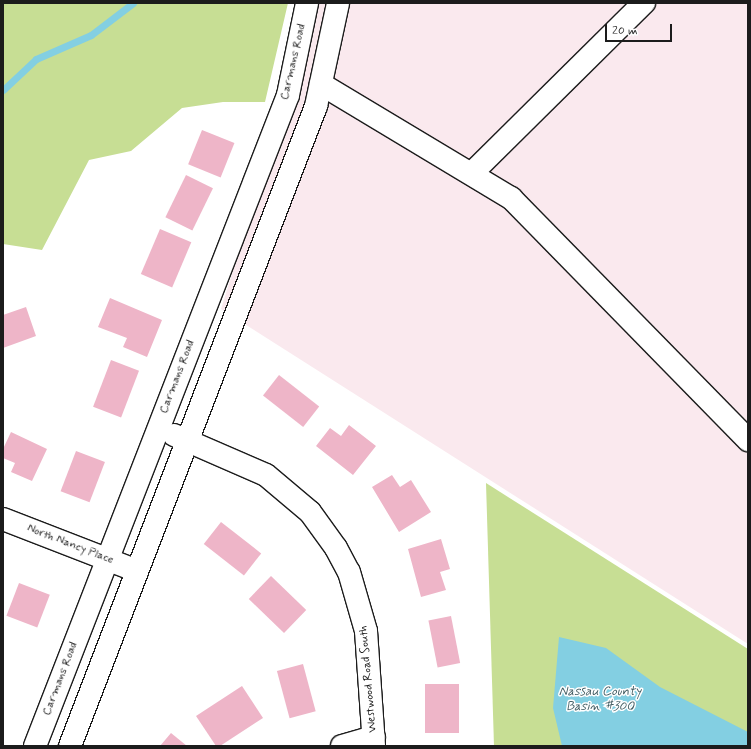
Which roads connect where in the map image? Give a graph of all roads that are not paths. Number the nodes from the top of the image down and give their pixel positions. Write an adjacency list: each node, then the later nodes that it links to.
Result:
1 (307, 3): 6 (street, Carmans Road)
2 (338, 3): 4 (street)
3 (644, 3): 5 (street)
4 (321, 84): 5 (street); 8 (street)
5 (472, 173): 7 (street)
6 (159, 428): 8 (street, Westwood Road South); 10 (street, Carmans Road)
7 (748, 440)
8 (187, 441): 11 (street); 12 (street, Westwood Road South)
9 (3, 519): 10 (street, North Nancy Place)
10 (108, 560): 11 (street, North Nancy Place); 13 (street, Carmans Road)
11 (137, 571): 14 (street)
12 (374, 742): 15 (street)
13 (35, 746)
14 (70, 746)
15 (342, 746)

